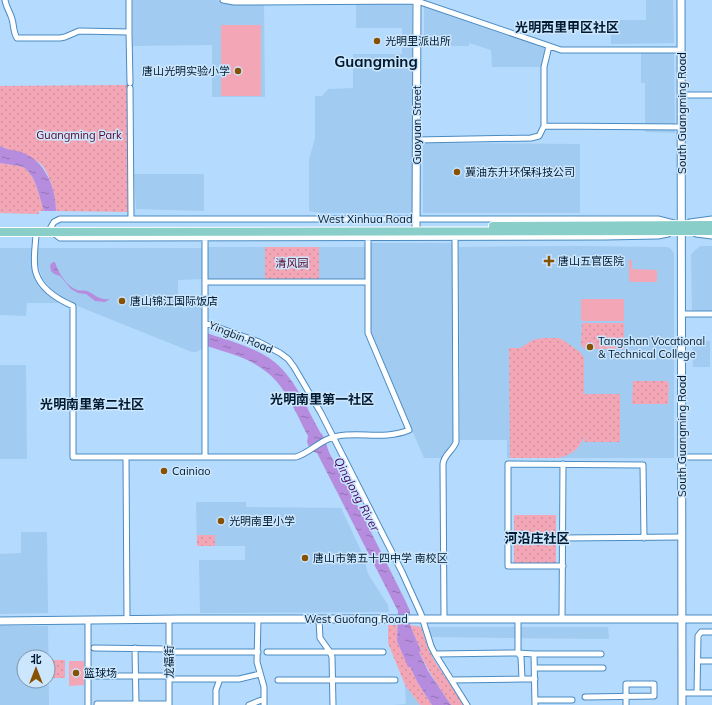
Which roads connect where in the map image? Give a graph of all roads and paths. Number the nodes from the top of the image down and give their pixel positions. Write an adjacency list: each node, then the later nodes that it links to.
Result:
1 (5, 0): 6 (street)
2 (129, 0): 6 (street)
3 (225, 0): 4 (street)
4 (417, 0): 7 (street); 13 (street, Guoyuan Street)
5 (681, 0): 8 (street, South Guangming Road)
6 (129, 32): 14 (street)
7 (549, 46): 8 (street); 11 (street)
8 (681, 50): 9 (street, South Guangming Road)
9 (682, 95): 10 (street); 12 (street, South Guangming Road)
10 (712, 95)
11 (544, 126): 12 (street); 13 (street)
12 (682, 127): 19 (street, South Guangming Road)
13 (417, 140): 16 (street, Guoyuan Street)
14 (131, 219): 16 (street, West Xinhua Road); 20 (street, West Xinhua Road)
15 (712, 219): 19 (street, West Xinhua Road)
16 (416, 223): 19 (main road, West Xinhua Road); 20 (main road, West Xinhua Road)
17 (712, 225): 19 (main road, West Xinhua Road)
18 (0, 227): 20 (main road, West Xinhua Road)
19 (682, 228): 21 (main road, West Xinhua Road); 24 (main road, West Xinhua Road); 25 (street, West Xinhua Road); 27 (street, West Xinhua Road); 32 (street, South Guangming Road)
20 (51, 229): 23 (main road, West Xinhua Road); 24 (main road, West Xinhua Road); 28 (street, West Xinhua Road)
21 (712, 231)
22 (0, 232): 23 (main road, West Xinhua Road)
23 (36, 232): 37 (street)
24 (105, 232): 28 (street)
25 (712, 236)
26 (205, 237): 28 (street, West Xinhua Road); 29 (street, West Xinhua Road); 30 (street, Yingbin Road)
27 (455, 237): 29 (street, West Xinhua Road); 50 (street)
28 (94, 238)
29 (368, 238): 31 (street)
30 (205, 282): 31 (street); 34 (street, Yingbin Road)
31 (368, 282): 35 (street)
32 (682, 314): 33 (street); 38 (street, South Guangming Road)
33 (712, 314)
34 (205, 325): 35 (street, Yingbin Road); 36 (street)
35 (330, 439): 36 (street); 45 (street, Yingbin Road)
36 (205, 456): 37 (street)
37 (126, 457): 46 (street)
38 (682, 457): 39 (street); 41 (street, South Guangming Road)
39 (712, 457)
40 (563, 464): 42 (street); 43 (street); 44 (street)
41 (682, 537): 43 (street); 53 (street, South Guangming Road)
42 (563, 538): 43 (street); 44 (street)
43 (644, 538)
44 (562, 566): 52 (street)
45 (420, 617): 49 (street, West Guofang Road); 50 (street, West Guofang Road); 65 (street, Yingbin Road)
46 (127, 619): 47 (street, West Guofang Road); 55 (street, West Guofang Road)
47 (169, 619): 48 (street, West Guofang Road); 60 (street, 龙福街)
48 (258, 619): 49 (street, West Guofang Road); 61 (street)
49 (319, 619): 63 (street)
50 (444, 619): 51 (street, West Guofang Road)
51 (518, 619): 52 (street, West Guofang Road); 66 (street)
52 (562, 619): 53 (street, West Guofang Road)
53 (683, 619): 54 (street, West Guofang Road); 84 (street, South Guangming Road)
54 (712, 619)
55 (88, 620): 56 (street, West Guofang Road); 93 (street)
56 (0, 621)
57 (712, 632): 69 (street)
58 (94, 648): 59 (street)
59 (135, 648): 60 (street); 75 (street)
60 (169, 650): 61 (street); 76 (street, 龙福街)
61 (258, 652): 73 (street)
62 (267, 652): 63 (street)
63 (330, 652): 64 (street); 81 (street)
64 (383, 652)
65 (435, 654): 66 (street); 83 (street, Yingbin Road)
66 (518, 654): 67 (street); 78 (street)
67 (534, 654): 68 (street); 71 (street)
68 (601, 654)
69 (698, 661): 70 (street); 85 (street)
70 (712, 661)
71 (535, 668): 72 (street); 79 (street)
72 (603, 668)
73 (260, 674): 77 (street); 90 (street)
74 (96, 676): 75 (street)
75 (136, 676): 76 (street); 94 (street)
76 (169, 678): 77 (street); 95 (street, 龙福街)
77 (220, 679): 96 (street)
78 (522, 679): 79 (street); 83 (street)
79 (534, 679): 91 (street)
80 (278, 680): 81 (street)
81 (332, 680): 82 (street); 98 (street)
82 (395, 680)
83 (452, 680): 99 (street, Yingbin Road)
84 (682, 693): 85 (street); 101 (street, South Guangming Road)
85 (697, 693): 86 (street)
86 (712, 693)
87 (626, 696): 87 (street); 88 (street); 100 (street)
88 (585, 697)
89 (572, 700): 91 (street)
90 (264, 702): 97 (street)
91 (535, 702)
92 (97, 704): 94 (street)
93 (88, 705)
94 (136, 705): 95 (street)
95 (169, 705)
96 (216, 705)
97 (249, 705)
98 (333, 705)
99 (468, 705)
100 (626, 705)
101 (682, 705)

